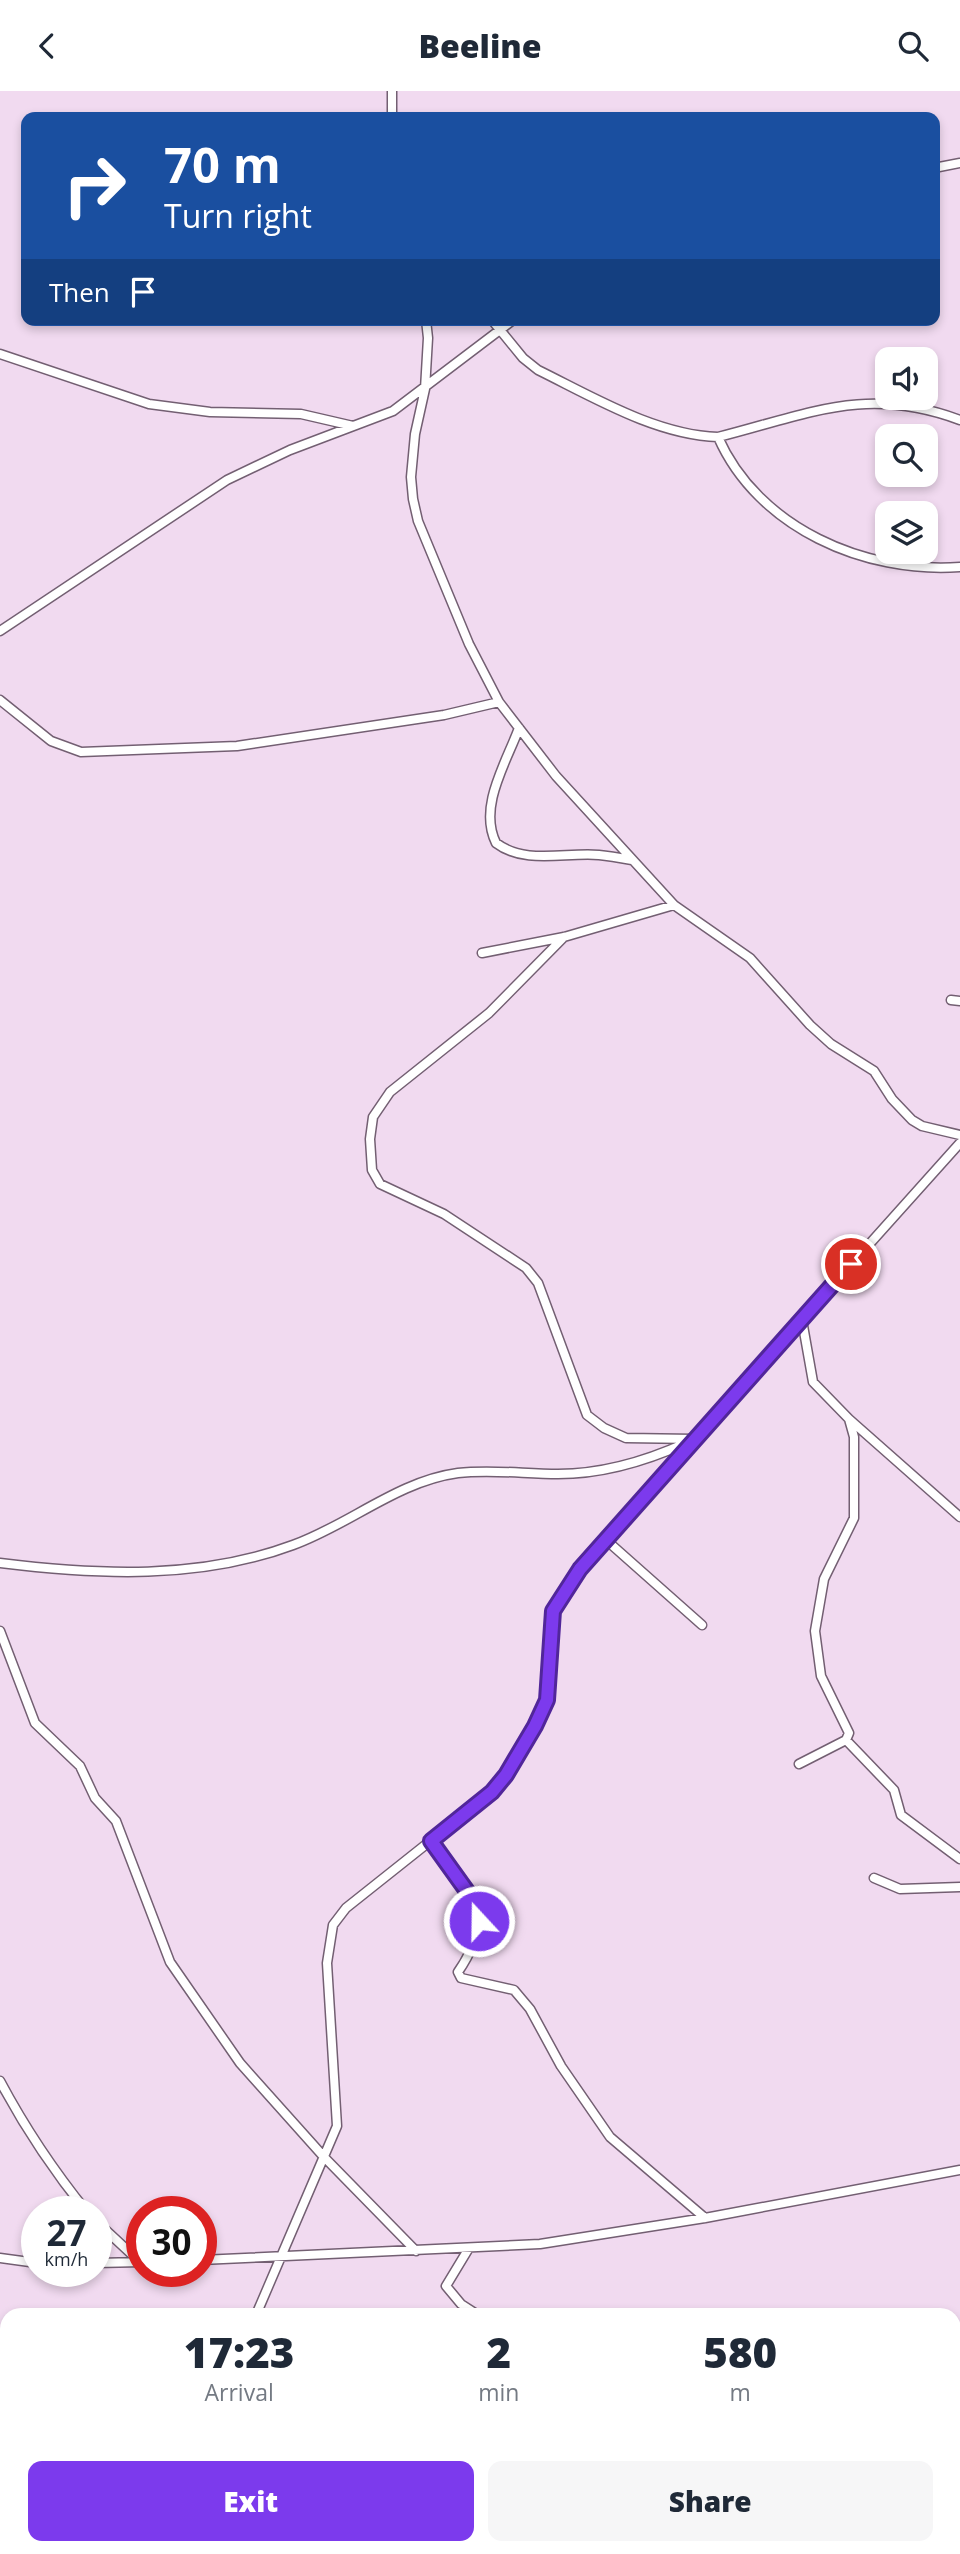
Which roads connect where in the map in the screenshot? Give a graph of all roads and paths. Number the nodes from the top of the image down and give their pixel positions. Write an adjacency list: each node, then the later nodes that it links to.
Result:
1 (392, 91): 2 (street)
2 (392, 112)
3 (960, 163): 4 (street)
4 (940, 167)
5 (427, 326): 10 (street)
6 (496, 326): 8 (street)
7 (505, 326): 8 (street)
8 (499, 330): 10 (street); 13 (street)
9 (0, 354): 12 (street)
10 (425, 390): 12 (street); 17 (street)
11 (960, 420): 13 (street)
12 (356, 427): 15 (street)
13 (718, 437): 14 (street)
14 (960, 567)
15 (0, 631)
16 (0, 701): 17 (street)
17 (499, 702): 18 (street)
18 (519, 729): 19 (street); 19 (street)
19 (632, 860): 20 (street)
20 (674, 905): 21 (street); 23 (street)
21 (564, 937): 22 (street); 27 (street)
22 (482, 953)
23 (960, 1135)
24 (960, 1143): 25 (street)
25 (802, 1319): 26 (street); 27 (street)
26 (849, 1419): 28 (street); 33 (street)
27 (693, 1440): 29 (street); 30 (street)
28 (960, 1517)
29 (605, 1539): 31 (street); 35 (street)
30 (0, 1563)
31 (702, 1625)
32 (0, 1630): 40 (street)
33 (846, 1740): 34 (street); 36 (street)
34 (799, 1764)
35 (431, 1841): 40 (street); 43 (street)
36 (960, 1859)
37 (874, 1878): 38 (street)
38 (960, 1887)
39 (0, 2081): 42 (street)
40 (324, 2157): 47 (street); 48 (street)
41 (960, 2170): 43 (street)
42 (74, 2196)
43 (705, 2218): 46 (street)
44 (112, 2236): 45 (street)
45 (126, 2248)
46 (468, 2248): 47 (street); 53 (street)
47 (416, 2251): 48 (street)
48 (284, 2256): 50 (street); 52 (street)
49 (0, 2259): 51 (street)
50 (217, 2259)
51 (21, 2261)
52 (259, 2308)
53 (467, 2308)

